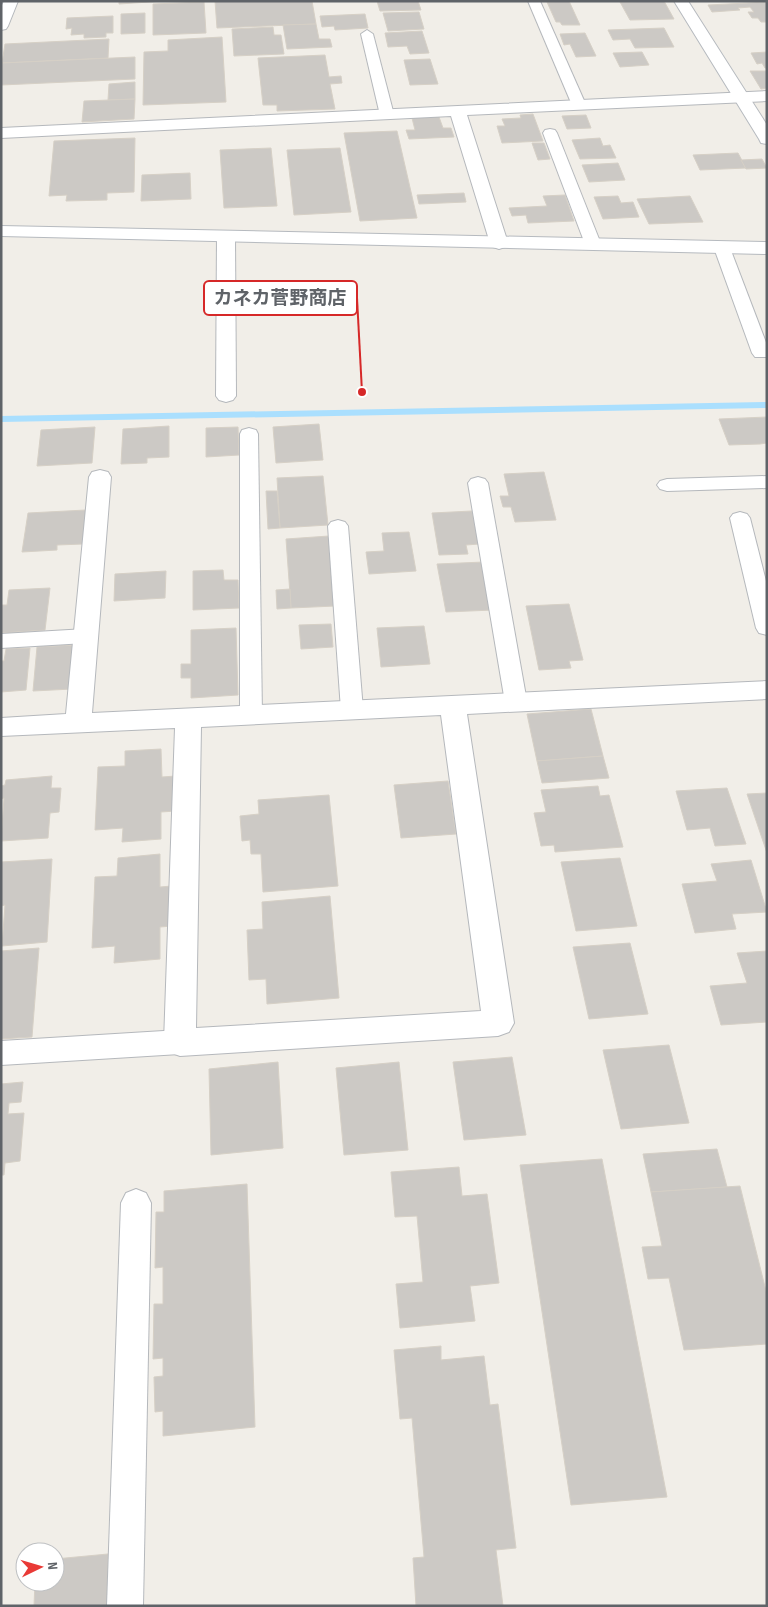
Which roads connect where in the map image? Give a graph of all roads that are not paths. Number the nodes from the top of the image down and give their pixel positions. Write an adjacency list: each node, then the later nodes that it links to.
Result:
1 (11, 1): 4 (street)
2 (534, 1): 8 (lane)
3 (681, 1): 7 (street)
4 (1, 26)
5 (367, 34): 10 (lane)
6 (767, 96): 7 (street)
7 (740, 97): 8 (street); 13 (street)
8 (579, 105): 9 (street)
9 (458, 111): 10 (street); 16 (street)
10 (387, 115): 12 (street)
11 (550, 133): 17 (lane)
12 (1, 134)
13 (767, 138)
14 (1, 231): 15 (street)
15 (226, 236): 16 (street); 21 (street)
16 (499, 242): 17 (street)
17 (593, 244): 18 (street)
18 (722, 248): 19 (street); 20 (lane)
19 (767, 248)
20 (761, 353)
21 (226, 396)
22 (249, 434): 36 (lane)
23 (100, 477): 30 (street)
24 (767, 482): 26 (lane)
25 (478, 483): 33 (lane)
26 (667, 485)
27 (740, 518): 29 (lane)
28 (338, 526): 35 (lane)
29 (767, 628)
30 (86, 636): 31 (lane); 38 (street)
31 (1, 642)
32 (767, 690): 33 (street)
33 (516, 702): 34 (street)
34 (453, 705): 35 (street); 40 (street)
35 (352, 710): 36 (street)
36 (251, 715): 37 (street)
37 (188, 718): 38 (street); 40 (street)
38 (78, 723): 39 (street)
39 (1, 727)
40 (180, 1042): 41 (lane)
41 (1, 1053)
42 (136, 1203): 43 (lane)
43 (125, 1606)

